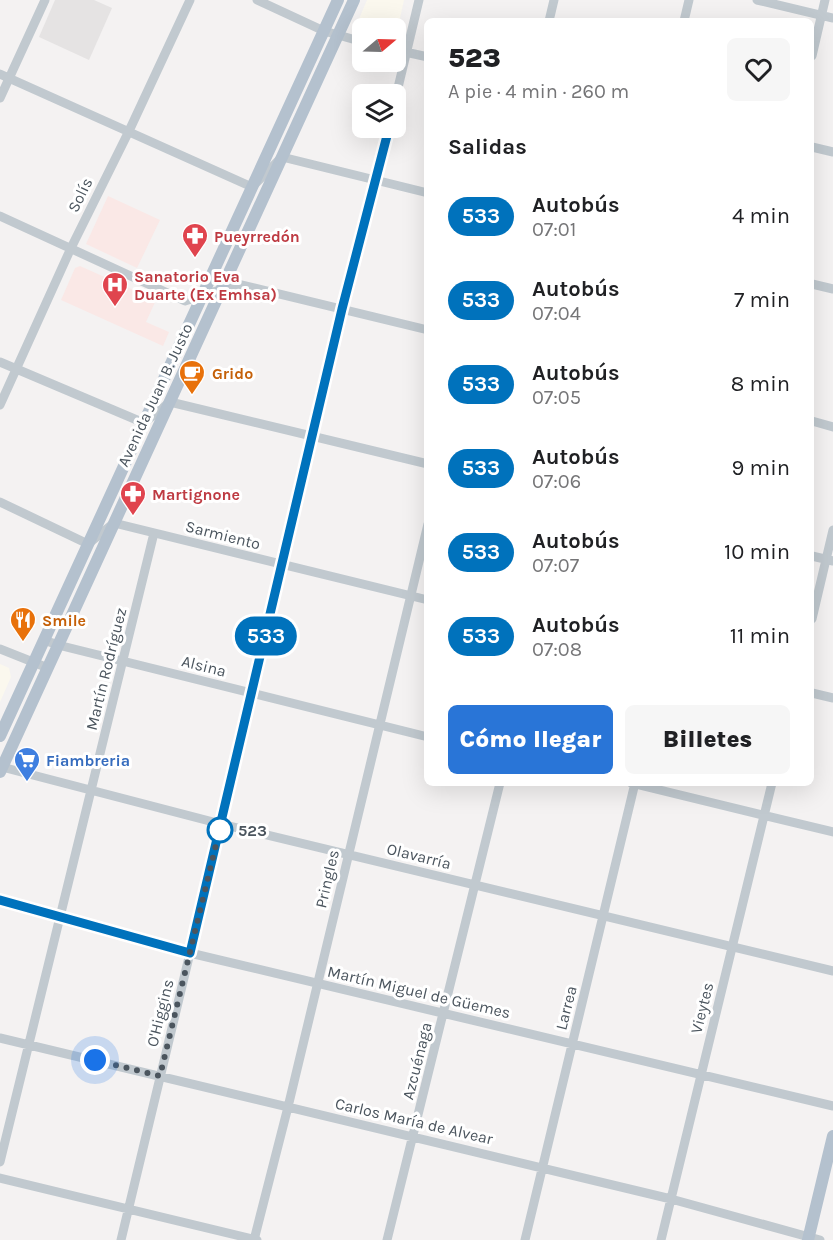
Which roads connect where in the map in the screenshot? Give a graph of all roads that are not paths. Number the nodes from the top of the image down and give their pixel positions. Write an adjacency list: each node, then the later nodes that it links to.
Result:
1 (45, 0): 21 (street)
2 (190, 0): 23 (street, Solís)
3 (257, 0): 15 (street)
4 (338, 0): 15 (main road, Avenida Juan B. Justo)
5 (354, 0): 16 (main road, Avenida Juan B. Justo)
6 (419, 0): 19 (street)
7 (554, 0): 12 (street)
8 (689, 0): 13 (street)
9 (757, 0): 11 (street)
10 (825, 0): 11 (street)
11 (822, 15): 14 (street); 18 (street)
12 (550, 18)
13 (685, 18)
14 (833, 18)
15 (324, 31): 16 (street); 29 (main road, Avenida Juan B. Justo)
16 (338, 35): 17 (street); 27 (main road, Avenida Juan B. Justo)
17 (352, 39)
18 (814, 48)
19 (406, 52): 20 (street)
20 (424, 56)
21 (5, 76): 22 (street); 23 (street)
22 (0, 98)
23 (129, 131): 29 (street); 32 (street, Solís)
24 (386, 138): 28 (street, O'Higgins)
25 (814, 147): 26 (street)
26 (833, 152)
27 (282, 157): 28 (street); 29 (street); 35 (main road, Avenida Juan B. Justo)
28 (376, 180): 30 (street); 37 (street, O'Higgins)
29 (252, 187): 36 (main road, Avenida Juan B. Justo)
30 (424, 192)
31 (0, 216): 32 (street)
32 (70, 248): 36 (street); 40 (street, Solís)
33 (814, 284): 34 (street)
34 (833, 289)
35 (221, 290): 36 (street); 37 (street); 41 (main road, Avenida Juan B. Justo)
36 (203, 295): 44 (main road, Avenida Juan B. Justo)
37 (342, 309): 38 (street); 46 (street, O'Higgins)
38 (424, 329)
39 (0, 362): 40 (street)
40 (15, 369): 42 (street, Solís); 44 (street)
41 (170, 402): 44 (street); 46 (street); 49 (main road, Avenida Juan B. Justo)
42 (0, 405)
43 (814, 422): 45 (street)
44 (144, 423): 53 (main road, Avenida Juan B. Justo)
45 (833, 427)
46 (313, 436): 47 (street); 56 (street, O'Higgins)
47 (424, 463)
48 (0, 502): 53 (street)
49 (114, 523): 51 (street, Sarmiento); 53 (street); 61 (main road, Avenida Juan B. Justo)
50 (833, 530): 55 (street)
51 (154, 533): 56 (street, Sarmiento); 63 (street, Martín Rodríguez)
52 (424, 540): 57 (street, Pringles)
53 (88, 544): 60 (main road, Avenida Juan B. Justo)
54 (814, 556): 55 (street)
55 (830, 560): 59 (street)
56 (283, 566): 57 (street, Sarmiento); 66 (street, O'Higgins)
57 (410, 596): 58 (street, Sarmiento); 69 (street, Pringles)
58 (424, 599)
59 (814, 612)
60 (44, 640): 61 (street, Alsina); 64 (main road, Avenida Juan B. Justo)
61 (58, 645): 63 (street, Alsina); 65 (main road, Avenida Juan B. Justo)
62 (0, 649): 64 (street)
63 (124, 661): 66 (street, Alsina); 77 (street, Martín Rodríguez)
64 (34, 662): 65 (street); 70 (main road, Avenida Juan B. Justo)
65 (48, 668): 72 (main road, Avenida Juan B. Justo)
66 (251, 693): 69 (street, Alsina); 79 (street, O'Higgins)
67 (814, 693): 68 (street)
68 (833, 698)
69 (380, 725): 71 (street, Alsina); 81 (street, Pringles)
70 (0, 736)
71 (424, 736)
72 (1, 769): 77 (street, Olavarría)
73 (499, 786): 82 (street, Azcuénaga)
74 (633, 786): 84 (street, Larrea)
75 (646, 786): 78 (street)
76 (771, 786): 78 (street, Vieytes)
77 (92, 790): 79 (street, Olavarría); 85 (street, Martín Rodríguez)
78 (764, 816): 80 (street); 86 (street, Vieytes)
79 (221, 824): 81 (street, Olavarría); 87 (street, O'Higgins)
80 (833, 832)
81 (349, 854): 82 (street, Olavarría); 89 (street, Pringles)
82 (475, 885): 84 (street, Olavarría); 90 (street, Azcuénaga)
83 (0, 900): 85 (street, Martín Miguel de Güemes)
84 (603, 915): 86 (street, Olavarría); 92 (street, Larrea)
85 (61, 917): 87 (street, Martín Miguel de Güemes); 93 (street, Martín Rodríguez)
86 (732, 947): 88 (street, Olavarría); 94 (street, Vieytes)
87 (190, 953): 89 (street, Martín Miguel de Güemes); 95 (street, O'Higgins)
88 (833, 971)
89 (318, 983): 90 (street, Martín Miguel de Güemes); 97 (street, Pringles)
90 (443, 1013): 92 (street, Martín Miguel de Güemes); 98 (street, Azcuénaga)
91 (0, 1038): 93 (street, Carlos María de Alvear)
92 (572, 1044): 94 (street, Martín Miguel de Güemes); 101 (street, Larrea)
93 (29, 1045): 95 (street, Carlos María de Alvear); 100 (street, Martín Rodríguez)
94 (701, 1075): 96 (street, Martín Miguel de Güemes); 103 (street, Vieytes)
95 (160, 1076): 97 (street, Carlos María de Alvear); 104 (street, O'Higgins)
96 (833, 1106)
97 (288, 1107): 98 (street, Carlos María de Alvear); 107 (street, Pringles)
98 (414, 1136): 101 (street, Carlos María de Alvear); 108 (street, Azcuénaga)
99 (833, 1136): 105 (main road)
100 (0, 1162)
101 (542, 1167): 103 (street, Carlos María de Alvear); 109 (street, Larrea)
102 (0, 1178): 104 (street)
103 (671, 1199): 105 (street, Carlos María de Alvear); 110 (street, Vieytes)
104 (129, 1209): 106 (street, O'Higgins); 107 (street)
105 (812, 1239)
106 (121, 1240)
107 (255, 1240)
108 (387, 1240)
109 (525, 1240)
110 (661, 1240)

